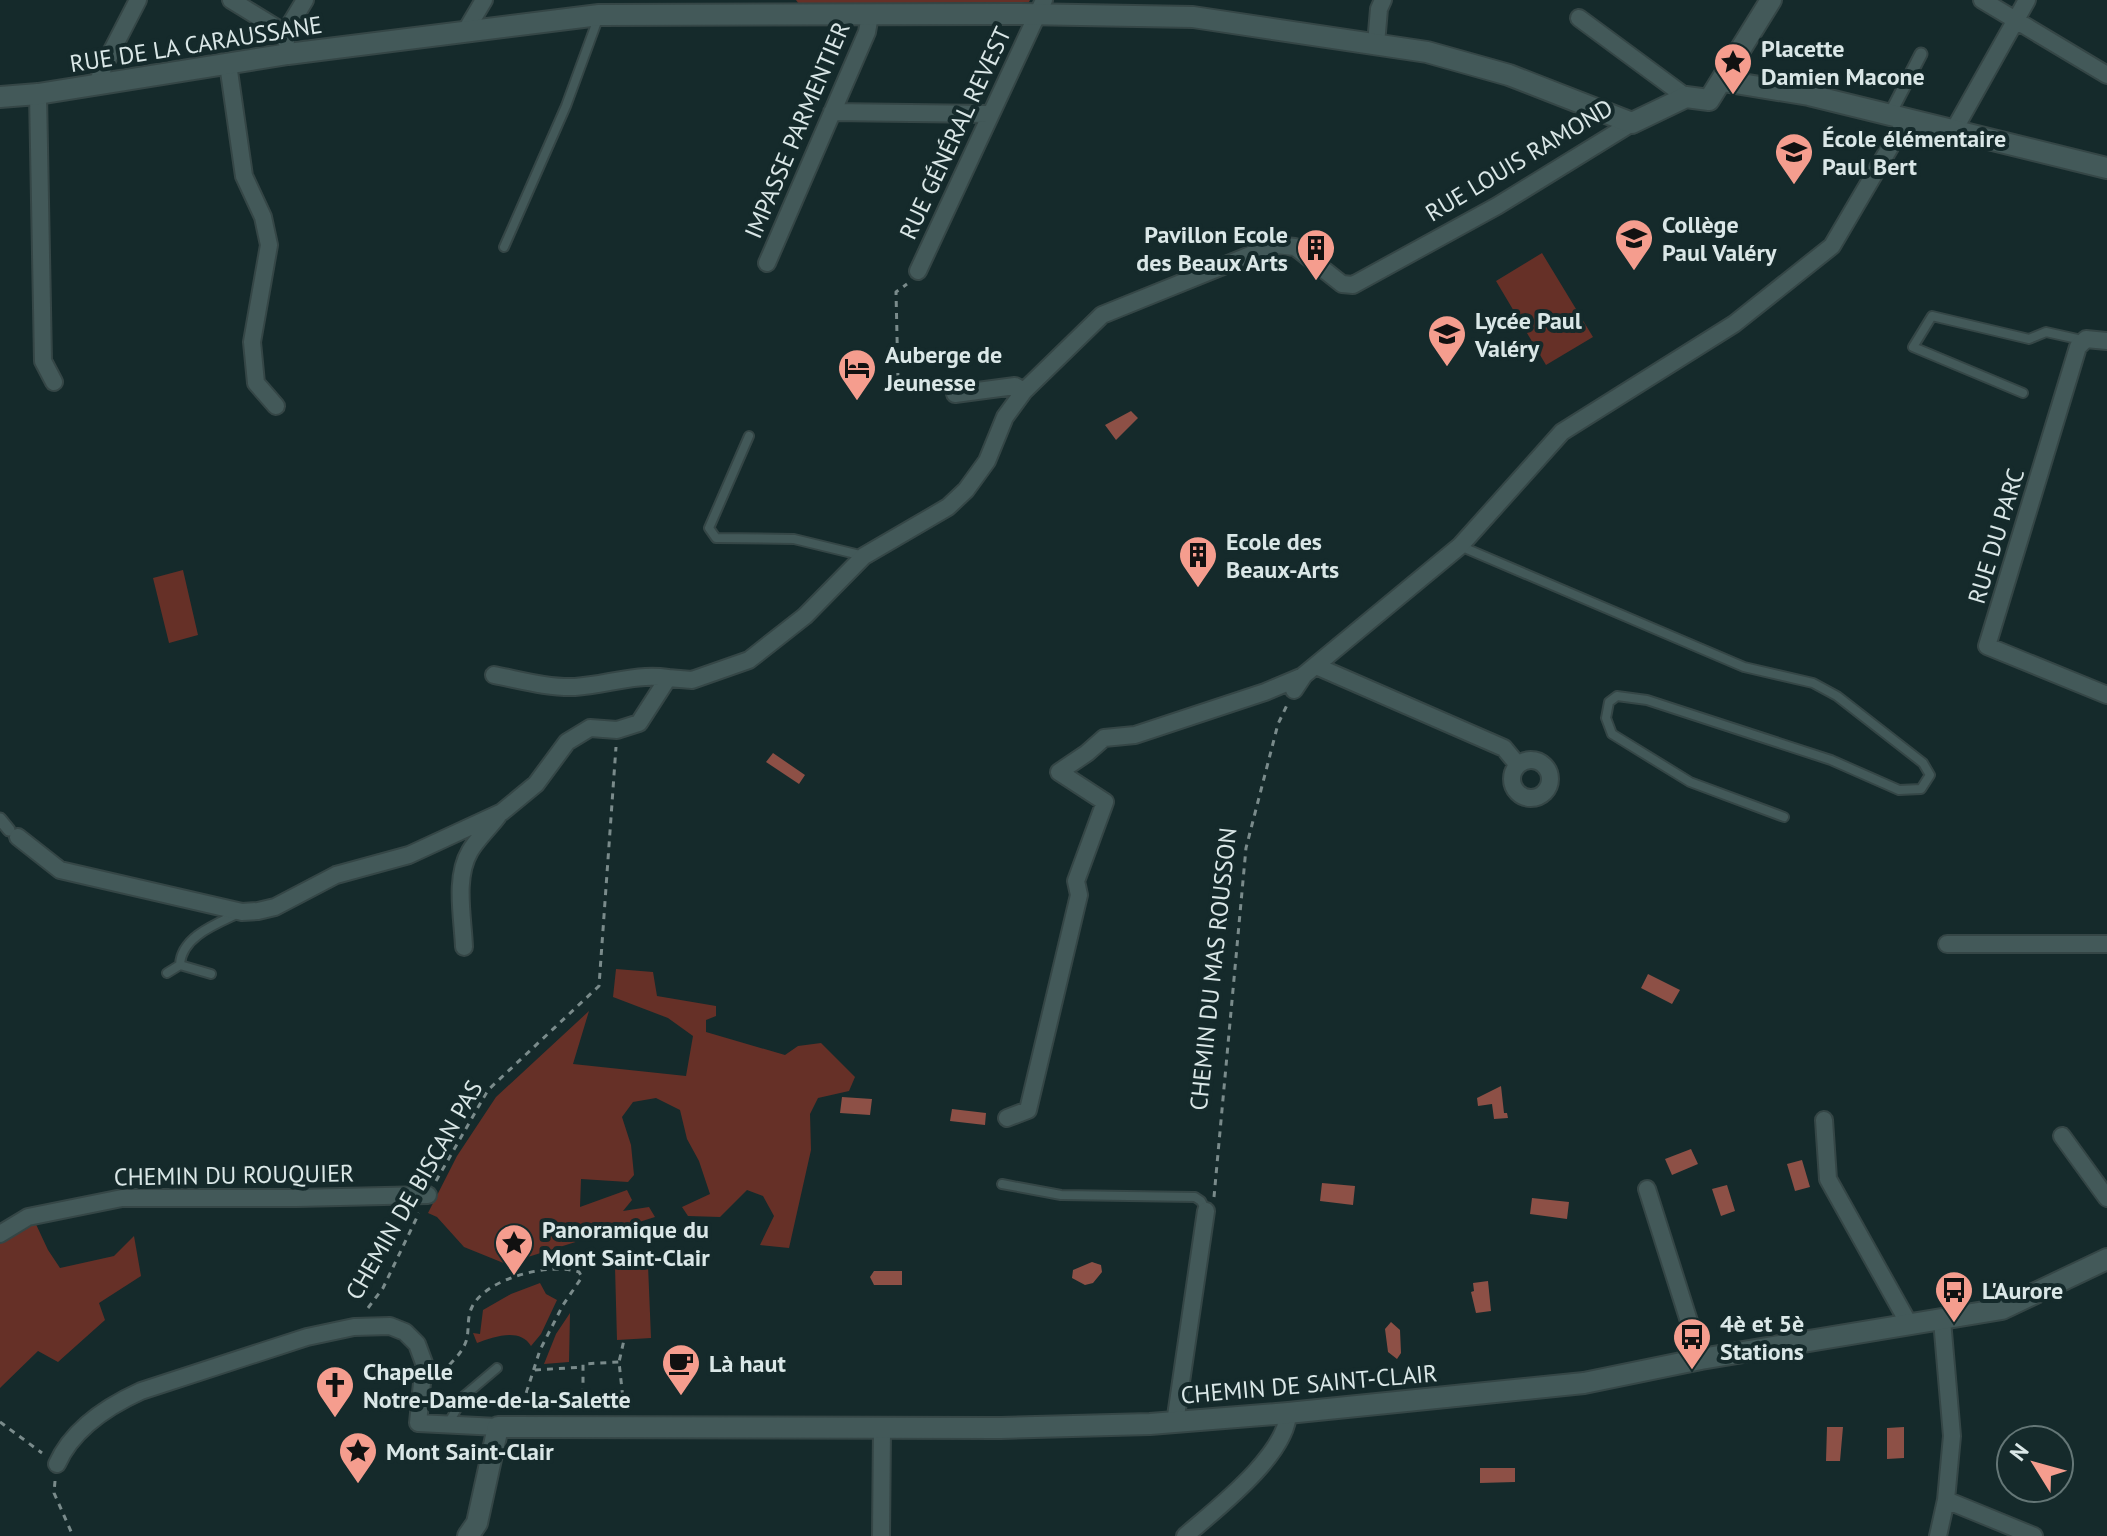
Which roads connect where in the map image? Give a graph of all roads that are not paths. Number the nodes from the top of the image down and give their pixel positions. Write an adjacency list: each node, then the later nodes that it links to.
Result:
1 (138, 0): 23 (street)
2 (231, 0): 16 (street)
3 (305, 0): 16 (street)
4 (484, 0): 15 (street)
5 (1771, 0): 22 (street)
6 (1982, 0): 14 (street)
7 (2027, 0): 14 (street)
8 (1378, 3): 17 (street)
9 (775, 7): 11 (street, RUE DE LA CARAUSSANE); 12 (street, RUE DE LA CARAUSSANE)
10 (1040, 7): 12 (street, RUE DE LA CARAUSSANE); 17 (street, RUE DE LA CARAUSSANE); 28 (street, RUE GÉNÉRAL REVEST)
11 (599, 15): 15 (street, RUE DE LA CARAUSSANE); 33 (lane)
12 (870, 15): 27 (street, IMPASSE PARMENTIER)
13 (1579, 18): 26 (street)
14 (2016, 20): 21 (street); 31 (street)
15 (465, 32): 18 (street, RUE DE LA CARAUSSANE)
16 (285, 33): 18 (street)
17 (1376, 44): 30 (street, RUE DE LA CARAUSSANE)
18 (288, 54): 20 (street, RUE DE LA CARAUSSANE)
19 (1921, 54): 29 (street)
20 (228, 64): 23 (street, RUE DE LA CARAUSSANE); 42 (street)
21 (2107, 75)
22 (1723, 81): 26 (street); 29 (street)
23 (97, 85): 24 (street, RUE DE LA CARAUSSANE)
24 (38, 94): 25 (street, RUE DE LA CARAUSSANE); 38 (street)
25 (0, 97)
26 (1686, 97): 30 (street, RUE LOUIS RAMOND)
27 (832, 112): 28 (street); 34 (street, IMPASSE PARMENTIER)
28 (989, 114): 35 (street, RUE GÉNÉRAL REVEST)
29 (1897, 118): 31 (street); 44 (street)
30 (1632, 123): 39 (street, RUE LOUIS RAMOND)
31 (1954, 130): 32 (street)
32 (2107, 168)
33 (504, 247)
34 (767, 263)
35 (918, 271)
36 (2083, 340): 37 (street); 40 (lane); 50 (street, RUE DU PARC)
37 (2107, 341)
38 (54, 382)
39 (1019, 388): 41 (street); 45 (street)
40 (2023, 393)
41 (955, 394)
42 (276, 406)
43 (749, 436): 45 (lane)
44 (1460, 546): 46 (street); 53 (lane)
45 (864, 556): 48 (street)
46 (1310, 670): 49 (street); 51 (street); 63 (street)
47 (494, 675): 48 (street)
48 (668, 678): 52 (street)
49 (1294, 690)
50 (2107, 695)
51 (1518, 765)
52 (502, 812): 56 (street); 59 (street)
53 (1784, 817)
54 (0, 819): 55 (street)
55 (13, 833): 56 (street)
56 (242, 912): 60 (lane)
57 (1947, 944): 58 (street)
58 (2107, 944)
59 (464, 947)
60 (180, 965): 61 (lane); 62 (lane)
61 (167, 973)
62 (211, 974)
63 (1007, 1118)
64 (1824, 1120): 74 (street)
65 (2062, 1136): 69 (street)
66 (1002, 1184): 70 (lane)
67 (1647, 1189): 75 (street)
68 (428, 1195): 71 (street, CHEMIN DU ROUQUIER)
69 (2107, 1198)
70 (1211, 1204): 78 (street)
71 (0, 1234)
72 (2107, 1259): 73 (street, CHEMIN DE SAINT-CLAIR)
73 (1942, 1320): 74 (street, CHEMIN DE SAINT-CLAIR); 83 (street)
74 (1909, 1324): 75 (street, CHEMIN DE SAINT-CLAIR)
75 (1701, 1359): 77 (street, CHEMIN DE SAINT-CLAIR)
76 (497, 1368): 79 (lane)
77 (1288, 1413): 78 (street, CHEMIN DE SAINT-CLAIR); 86 (street)
78 (1175, 1423): 81 (street, CHEMIN DE SAINT-CLAIR)
79 (448, 1425): 80 (street); 82 (street)
80 (506, 1427): 81 (street, CHEMIN DE SAINT-CLAIR); 84 (street)
81 (882, 1428): 85 (street)
82 (57, 1464)
83 (1946, 1500): 87 (street); 88 (street)
84 (468, 1536)
85 (881, 1536)
86 (1185, 1536)
87 (1938, 1536)
88 (2034, 1536)

